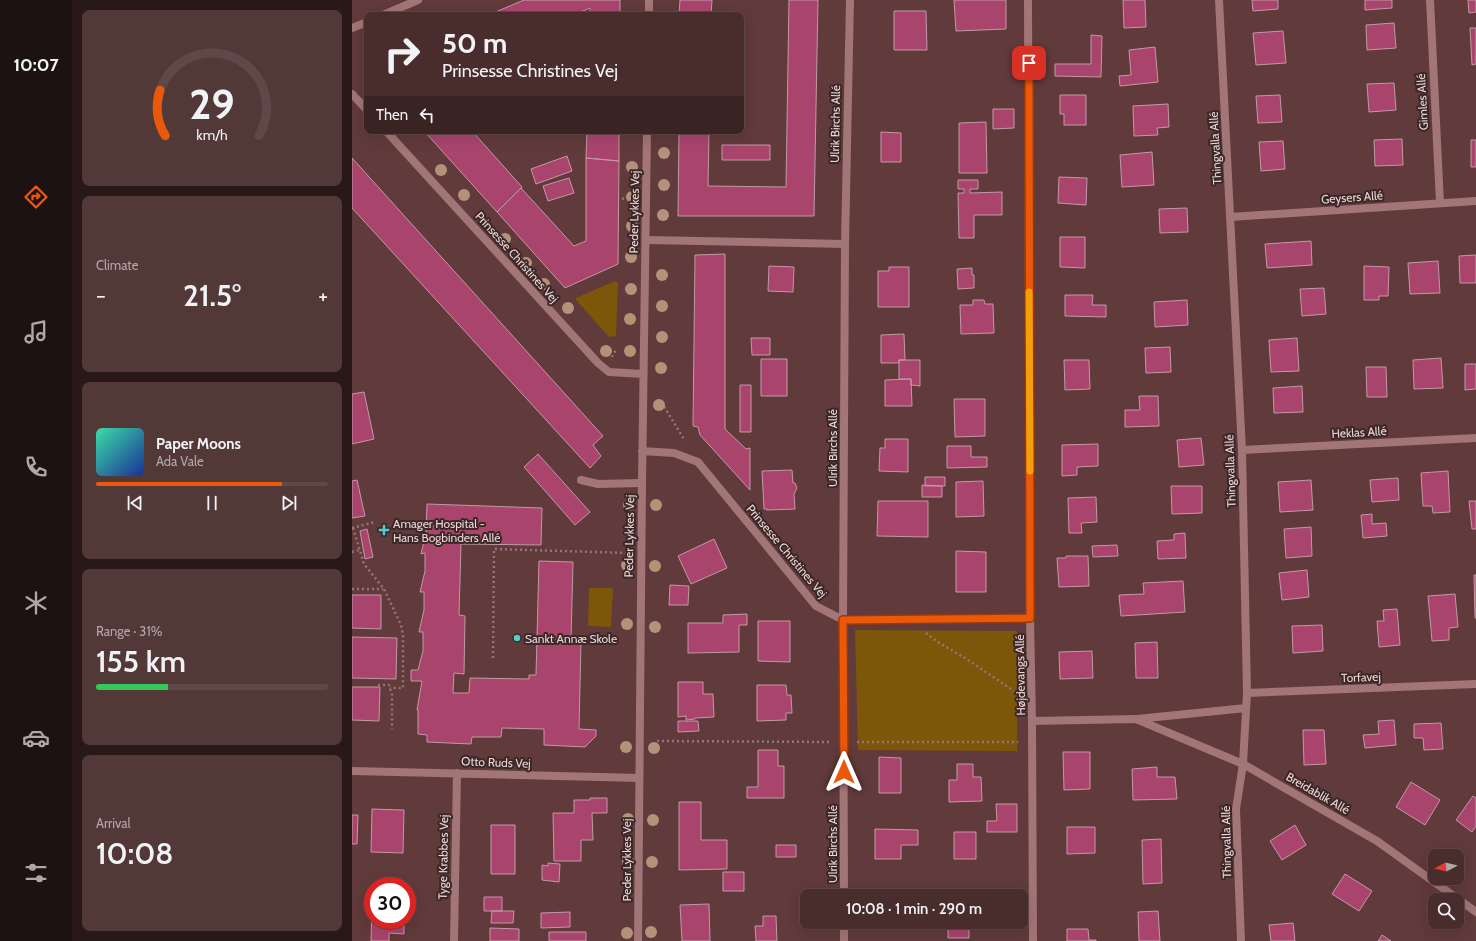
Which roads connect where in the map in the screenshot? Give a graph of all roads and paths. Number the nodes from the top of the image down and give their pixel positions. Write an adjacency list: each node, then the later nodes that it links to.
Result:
1 (418, 0): 7 (street)
2 (650, 0): 8 (street)
3 (850, 0): 19 (street, Ulrik Birchs Allé)
4 (1028, 0): 35 (street, Højdevangs Allé)
5 (1219, 0): 17 (street, Thingvalla Allé)
6 (1430, 0): 16 (street, Gimles Allé)
7 (390, 12)
8 (649, 12)
9 (364, 23): 10 (street)
10 (352, 28)
11 (352, 94): 12 (street)
12 (364, 107)
13 (389, 134): 20 (street, Prinsesse Christines Vej)
14 (648, 134): 18 (street, Peder Lykkes Vej)
15 (1476, 201): 16 (street, Geysers Allé)
16 (1440, 202): 17 (street, Geysers Allé)
17 (1230, 217): 23 (street, Thingvalla Allé)
18 (646, 240): 19 (street); 20 (street, Peder Lykkes Vej)
19 (845, 244): 37 (street, Ulrik Birchs Allé)
20 (644, 374): 21 (street, Peder Lykkes Vej)
21 (643, 394): 24 (street, Peder Lykkes Vej); 25 (path)
22 (1476, 438): 23 (street, Heklas Allé)
23 (1242, 450): 42 (street, Thingvalla Allé)
24 (642, 451): 25 (street); 27 (street, Peder Lykkes Vej)
25 (698, 462): 37 (street, Prinsesse Christines Vej)
26 (581, 480): 27 (street)
27 (642, 483): 32 (street, Peder Lykkes Vej)
28 (375, 522): 29 (path)
29 (352, 528): 30 (path)
30 (359, 550): 31 (path); 34 (path)
31 (352, 552)
32 (641, 554): 38 (path); 51 (street, Peder Lykkes Vej)
33 (352, 589): 34 (path)
34 (384, 590): 41 (path)
35 (1030, 618): 36 (street, Prinsesse Christines Vej); 43 (street, Højdevangs Allé)
36 (908, 619): 37 (street, Prinsesse Christines Vej); 43 (path)
37 (843, 620): 52 (street, Ulrik Birchs Allé)
38 (493, 658)
39 (378, 684): 41 (path)
40 (1476, 684): 42 (street, Torfavej)
41 (390, 688): 47 (path)
42 (1247, 693): 44 (street, Thingvalla Allé)
43 (1032, 703): 46 (street, Højdevangs Allé)
44 (1246, 708): 45 (street, Breidablik Allé); 48 (street, Thingvalla Allé)
45 (1136, 719): 46 (street, Breidablik Allé); 48 (street, Breidablik Allé)
46 (1032, 721): 58 (street, Højdevangs Allé)
47 (392, 729)
48 (1243, 764): 53 (street, Breidablik Allé); 59 (street, Thingvalla Allé)
49 (352, 771): 50 (street, Otto Ruds Vej)
50 (457, 773): 51 (street, Otto Ruds Vej); 55 (street, Tyge Krabbes Vej)
51 (639, 778): 56 (street, Peder Lykkes Vej)
52 (844, 889)
53 (1476, 912)
54 (844, 929): 57 (street)
55 (454, 941)
56 (638, 941)
57 (844, 941)
58 (1033, 941)
59 (1241, 941)

